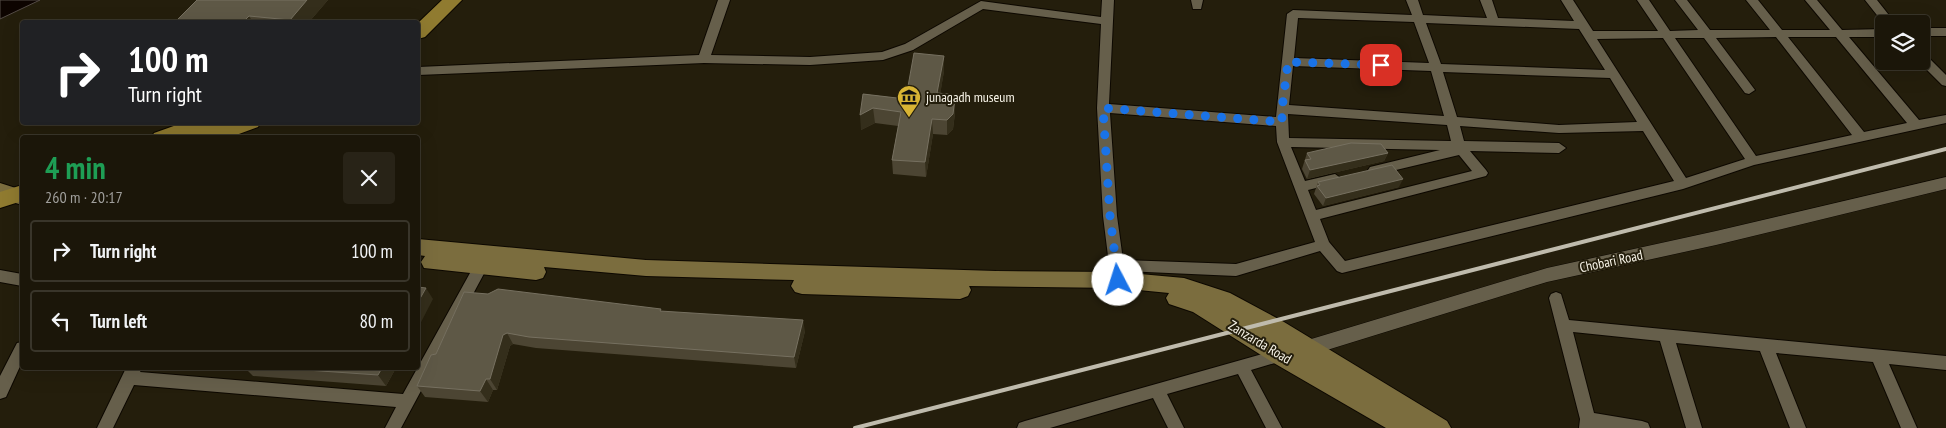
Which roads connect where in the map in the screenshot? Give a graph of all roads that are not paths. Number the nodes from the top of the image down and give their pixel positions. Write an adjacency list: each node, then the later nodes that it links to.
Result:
1 (438, 0): 16 (main road)
2 (452, 0): 20 (main road)
3 (724, 0): 28 (street)
4 (1108, 0): 17 (street)
5 (1412, 0): 15 (street)
6 (1486, 0): 18 (street)
7 (1567, 0): 19 (street)
8 (1643, 0): 27 (street)
9 (1681, 0): 25 (street)
10 (1752, 0): 26 (street)
11 (1811, 0): 23 (street)
12 (1871, 0): 14 (street)
13 (982, 2): 17 (street); 28 (street)
14 (1883, 15)
15 (1418, 19): 18 (street); 29 (street); 31 (street)
16 (417, 20)
17 (1108, 21): 36 (street)
18 (1494, 22): 19 (street)
19 (1586, 30): 27 (street); 33 (street)
20 (420, 31)
21 (1930, 32): 22 (street)
22 (1946, 32)
23 (1837, 33): 24 (street); 26 (street); 43 (street)
24 (1875, 33)
25 (1707, 34): 26 (street); 27 (street); 35 (street)
26 (1780, 34): 46 (street)
27 (1666, 35): 50 (street)
28 (704, 59): 32 (street)
29 (1288, 62): 31 (street); 37 (street)
30 (1930, 66): 34 (street)
31 (1436, 67): 33 (street); 39 (street)
32 (420, 71)
33 (1614, 74): 42 (street)
34 (1946, 82)
35 (1749, 90)
36 (1103, 108): 37 (street); 60 (street)
37 (1282, 115): 39 (street); 47 (street)
38 (1946, 119): 43 (street)
39 (1452, 121): 42 (street); 48 (street)
40 (200, 125): 44 (main road)
41 (242, 125): 45 (main road)
42 (1647, 126): 52 (street)
43 (1917, 126): 46 (street)
44 (170, 135)
45 (212, 135)
46 (1862, 138): 50 (street)
47 (1283, 142): 48 (street); 53 (street)
48 (1461, 148): 49 (street); 53 (street); 54 (street)
49 (1559, 148)
50 (1753, 161): 52 (street)
51 (1946, 182): 66 (street, Chobari Road)
52 (1683, 184): 55 (street)
53 (1301, 187): 54 (street)
54 (1313, 216): 55 (street)
55 (1323, 245): 60 (street)
56 (420, 247): 60 (main road)
57 (420, 260): 58 (main road)
58 (480, 268): 60 (main road); 75 (street)
59 (0, 276): 61 (street)
60 (1112, 278): 66 (main road); 68 (main road, Zanzarda Road)
61 (20, 280)
62 (1556, 298): 63 (street)
63 (1562, 325): 64 (street); 77 (street)
64 (1666, 335): 65 (street); 86 (street)
65 (1765, 345): 69 (street); 87 (street)
66 (1309, 348): 68 (street, Chobari Road); 84 (main road)
67 (20, 352): 74 (street)
68 (1280, 355): 71 (street); 83 (main road, Zanzarda Road)
69 (1878, 356): 70 (street); 88 (street)
70 (1946, 363)
71 (1240, 365): 73 (street); 82 (street)
72 (131, 373): 75 (street); 78 (street)
73 (1156, 390): 76 (street); 81 (street)
74 (0, 392)
75 (408, 401): 79 (street)
76 (1066, 422): 80 (street)
77 (1588, 423): 85 (street)
78 (105, 428)
79 (393, 428)
80 (1025, 428)
81 (1176, 428)
82 (1274, 428)
83 (1407, 428)
84 (1439, 428)
85 (1642, 428)
86 (1694, 428)
87 (1798, 428)
88 (1909, 428)

